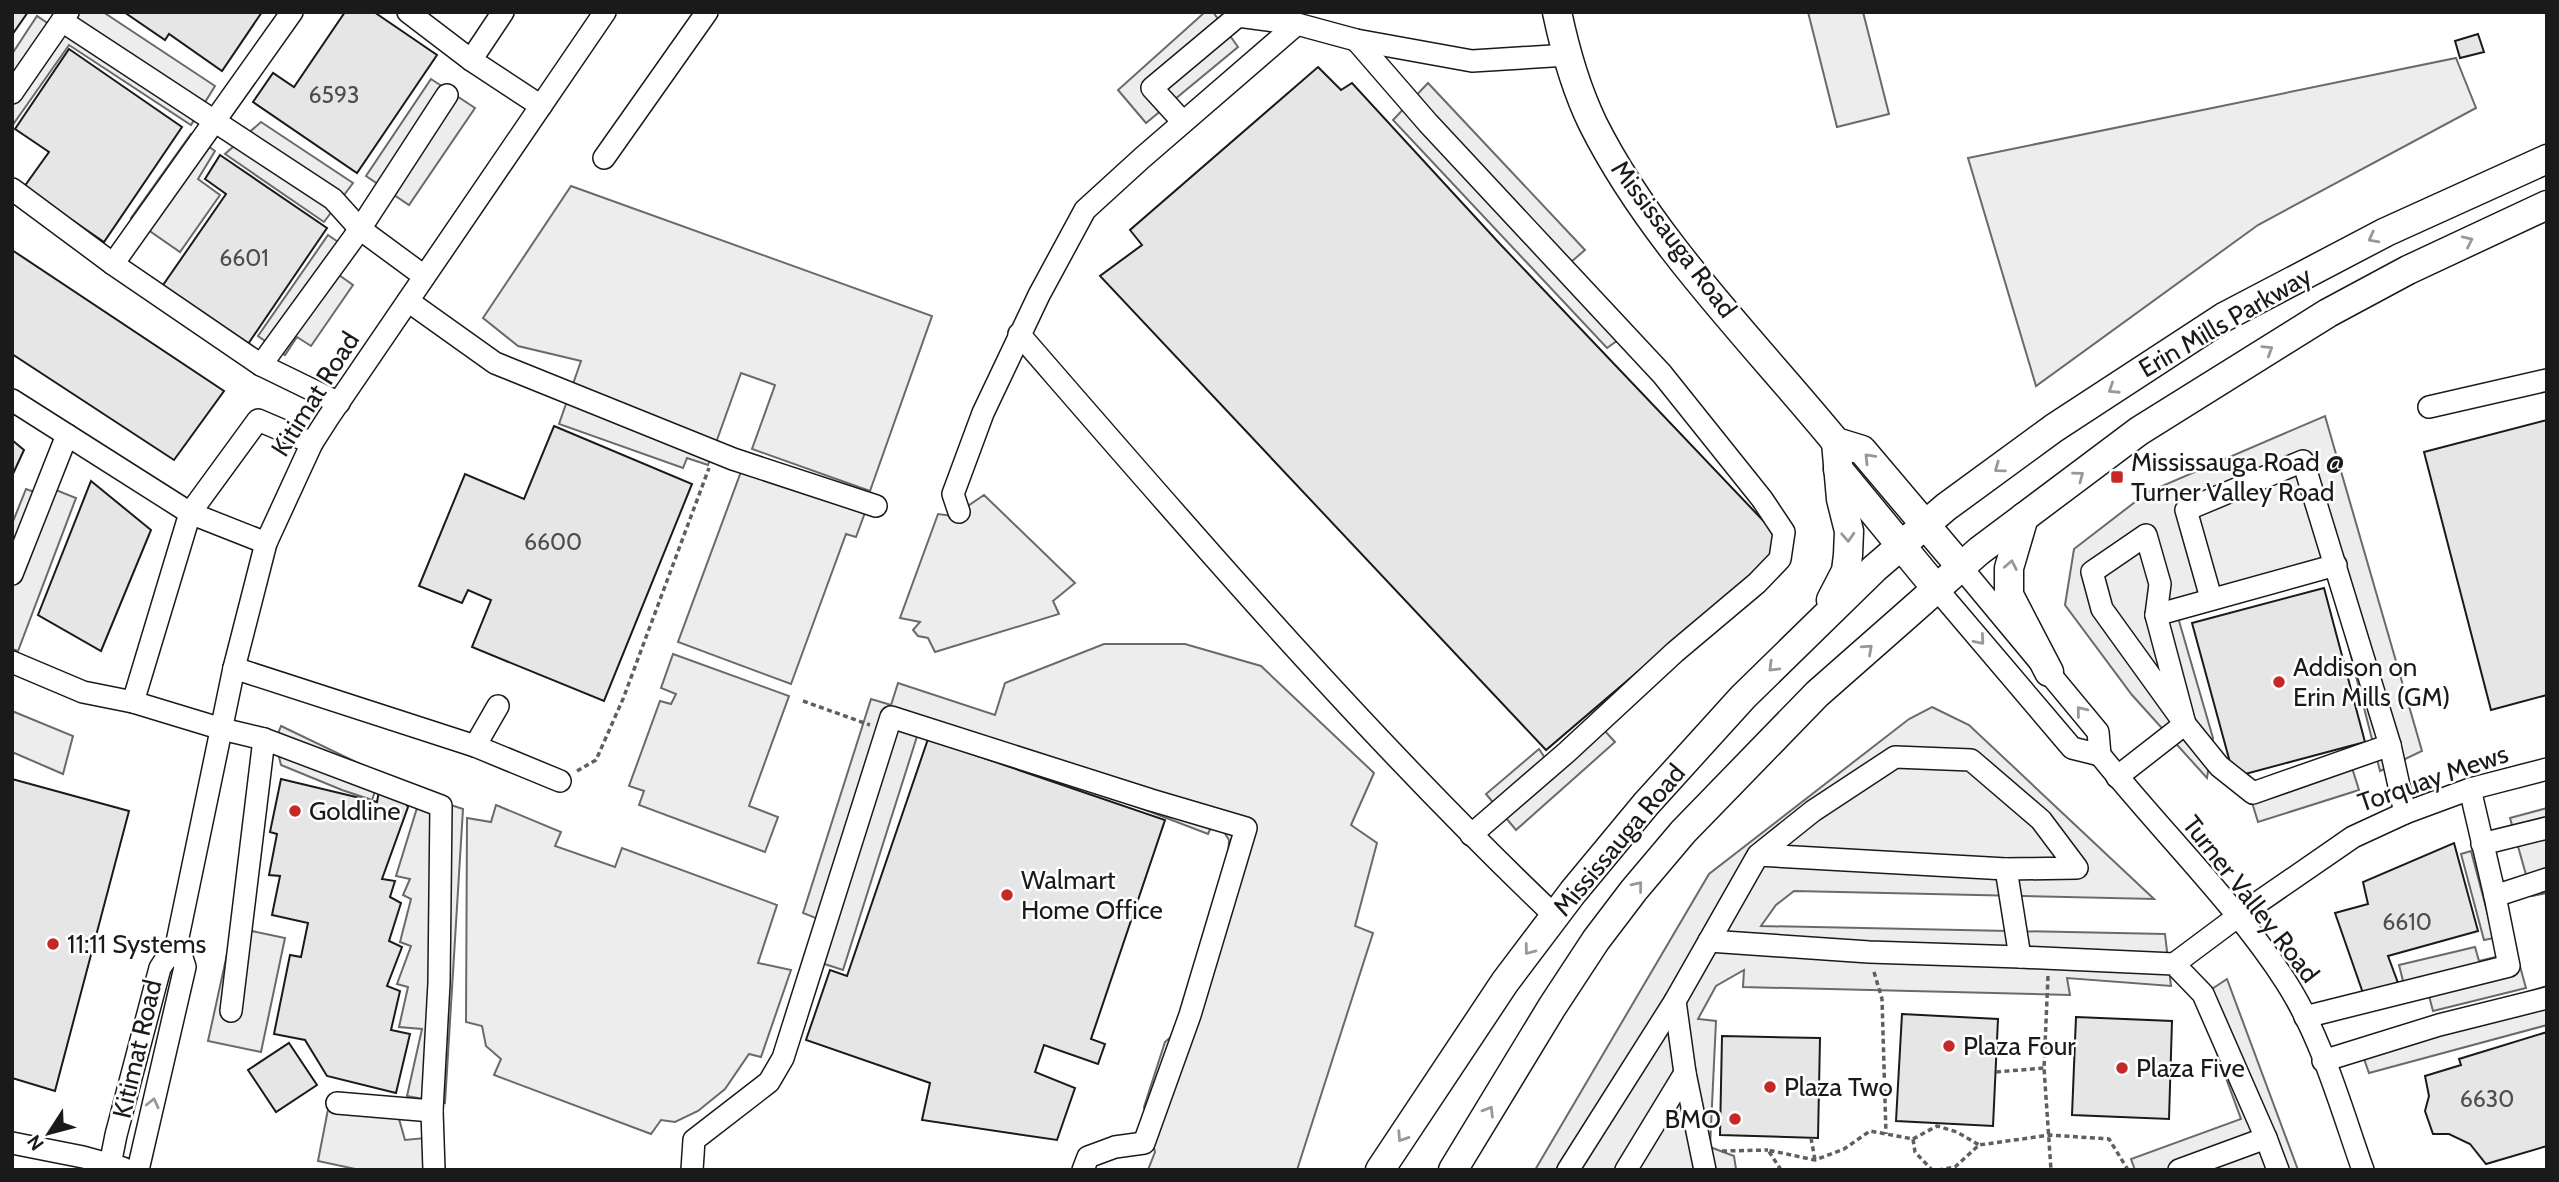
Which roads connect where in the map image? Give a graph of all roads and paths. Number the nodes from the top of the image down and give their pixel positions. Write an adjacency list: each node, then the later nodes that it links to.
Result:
1 (292, 12): 15 (street)
2 (408, 12): 11 (street)
3 (503, 12): 11 (street)
4 (605, 12): 14 (street, Kitimat Road)
5 (707, 12): 17 (street)
6 (1557, 12): 10 (main road, Mississauga Road)
7 (65, 17): 12 (street); 15 (street)
8 (1297, 24): 9 (street); 16 (street); 16 (street)
9 (1356, 40): 10 (street); 68 (street)
10 (1568, 55): 34 (main road, Mississauga Road)
11 (471, 60): 14 (street)
12 (12, 93)
13 (447, 95): 21 (street)
14 (541, 106): 23 (street, Kitimat Road)
15 (216, 121): 21 (street); 22 (street)
16 (1183, 122): 25 (street)
17 (604, 158)
18 (2547, 159): 39 (main road, Erin Mills Parkway, one-way to 39)
19 (12, 189): 22 (street)
20 (2547, 205): 38 (main road, Erin Mills Parkway, one-way to 20)
21 (360, 229): 23 (street); 26 (street)
22 (113, 264): 26 (street)
23 (424, 276): 24 (street, Kitimat Road)
24 (408, 301): 29 (street, Kitimat Road); 33 (street)
25 (1019, 334): 36 (street); 68 (street)
26 (261, 365): 29 (street)
27 (2547, 380): 30 (street)
28 (12, 400): 31 (street)
29 (339, 402): 32 (street, Kitimat Road)
30 (2429, 407)
31 (66, 435): 37 (street); 44 (street)
32 (312, 443): 37 (street); 40 (street, Kitimat Road)
33 (715, 451): 35 (street); 64 (path)
34 (1837, 456): 39 (main road, Mississauga Road, one-way to 34); 41 (main road, Mississauga Road); 48 (main road, one-way to 48)
35 (876, 506)
36 (960, 512)
37 (190, 513): 40 (street); 53 (street)
38 (2024, 517): 43 (main road, Erin Mills Parkway); 51 (main road, one-way to 38)
39 (1926, 524): 41 (main road, Mississauga Road); 43 (main road, Mississauga Road)
40 (267, 543): 50 (street, Kitimat Road)
41 (1901, 545): 45 (main road, Mississauga Road); 48 (main road, Mississauga Road)
42 (2336, 565): 46 (street); 46 (street); 59 (street)
43 (1961, 567): 45 (main road, Mississauga Road); 51 (street, Turner Valley Road)
44 (12, 573)
45 (1936, 588): 61 (street, one-way to 61); 109 (main road, Mississauga Road, one-way to 45)
46 (2211, 598): 47 (street)
47 (2155, 615): 55 (street); 55 (street)
48 (1822, 618): 74 (main road, Mississauga Road, one-way to 74)
49 (12, 662): 53 (street)
50 (234, 668): 56 (street, Kitimat Road); 60 (street)
51 (2049, 672): 61 (street, Turner Valley Road, one-way to 51)
52 (803, 701): 57 (path)
53 (133, 702): 56 (street)
54 (498, 706): 60 (street)
55 (2185, 724): 59 (street); 63 (street)
56 (222, 729): 58 (street); 77 (street, Kitimat Road)
57 (885, 731): 106 (street); 107 (street)
58 (264, 739): 84 (street); 91 (street)
59 (2390, 745): 66 (street)
60 (475, 746): 64 (street)
61 (2100, 755): 63 (street, Turner Valley Road)
62 (2547, 769): 65 (street, Torquay Mews)
63 (2118, 777): 75 (street, Turner Valley Road)
64 (560, 781)
65 (2470, 789): 66 (street, Torquay Mews); 69 (street)
66 (2405, 813): 75 (street, Torquay Mews)
67 (2547, 828): 69 (street)
68 (1471, 835): 74 (street)
69 (2482, 844): 73 (street)
70 (1758, 855): 71 (street); 71 (street); 76 (street)
71 (2006, 869): 79 (street)
72 (2547, 879): 73 (street)
73 (2495, 896): 85 (street)
74 (1555, 916): 108 (main road, Mississauga Road, one-way to 108)
75 (2237, 917): 81 (street, Torquay Mews); 85 (street, Turner Valley Road)
76 (1709, 941): 78 (street); 83 (street)
77 (177, 942): 102 (street, Kitimat Road); 104 (street, Kitimat Road, one-way to 77)
78 (1869, 952): 79 (street); 92 (path)
79 (2020, 957): 80 (street)
80 (2048, 957): 81 (street); 87 (path)
81 (2174, 964): 95 (street)
82 (2547, 998): 86 (street)
83 (1675, 1001): 89 (street); 110 (street)
84 (231, 1011)
85 (2305, 1017): 86 (street, Turner Valley Road)
86 (2323, 1061): 120 (street, Turner Valley Road)
87 (2044, 1068): 88 (path); 93 (path)
88 (1996, 1072)
89 (1685, 1073): 100 (street); 111 (street)
90 (337, 1103): 91 (street)
91 (432, 1111): 105 (street)
92 (1886, 1134): 96 (path); 101 (path)
93 (2050, 1135): 98 (path); 116 (path); 117 (path)
94 (1811, 1138): 101 (path)
95 (2266, 1138): 118 (street); 119 (street)
96 (1913, 1139): 98 (path); 114 (path)
97 (12, 1143): 102 (street)
98 (1979, 1145): 103 (path)
99 (1769, 1150): 100 (path); 101 (path); 113 (path)
100 (1703, 1160): 112 (street)
101 (1815, 1160)
102 (116, 1168)
103 (1954, 1168): 115 (path)
104 (138, 1170)
105 (434, 1170)
106 (692, 1170)
107 (1083, 1170)
108 (1380, 1170)
109 (1453, 1170)
110 (1567, 1170)
111 (1626, 1170)
112 (1690, 1170)
113 (1781, 1170)
114 (1932, 1170)
115 (1938, 1170)
116 (2051, 1170)
117 (2128, 1170)
118 (2179, 1170)
119 (2278, 1170)
120 (2363, 1170)

